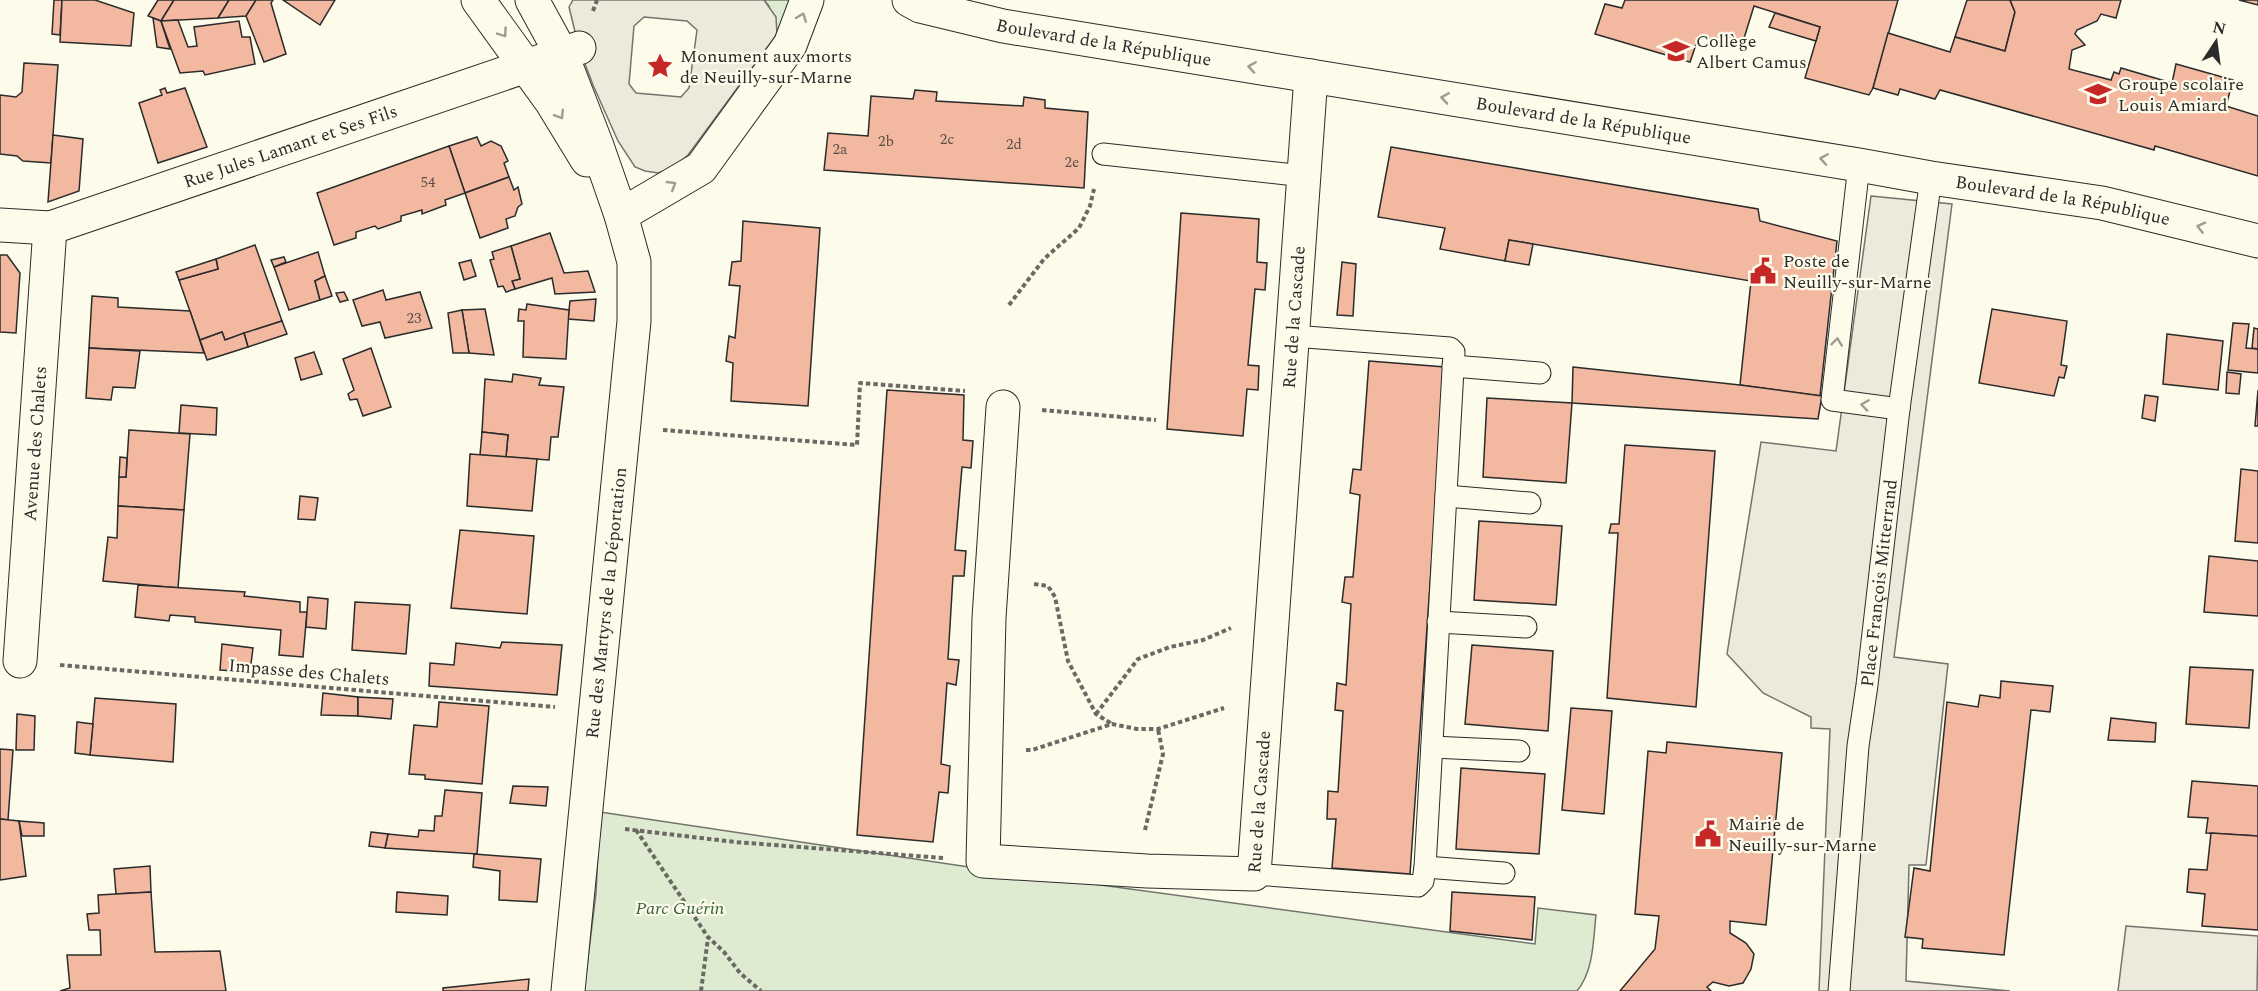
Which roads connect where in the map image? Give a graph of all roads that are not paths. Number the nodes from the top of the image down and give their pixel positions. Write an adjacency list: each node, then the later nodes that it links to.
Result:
1 (478, 0): 6 (street, Rue des Martyrs de la Déportation, one-way to 6)
2 (532, 0): 5 (street, Rue des Martyrs de la Déportation)
3 (807, 0): 12 (street, one-way to 3)
4 (909, 0): 7 (street, Boulevard de la République, one-way to 4)
5 (570, 51): 6 (street, Rue Jules Lamant et Ses Fils); 12 (street, Rue des Martyrs de la Déportation)
6 (527, 67): 12 (street, Rue des Martyrs de la Déportation, one-way to 12); 14 (street, Rue Jules Lamant et Ses Fils)
7 (1311, 76): 9 (street, Boulevard de la République, one-way to 7); 10 (street, Rue de la Cascade)
8 (1103, 154): 10 (lane)
9 (1859, 165): 11 (street, Boulevard de la République); 20 (lane, one-way to 9)
10 (1304, 176): 16 (street, Rue de la Cascade)
11 (1931, 178): 15 (street, Boulevard de la République, one-way to 11); 20 (lane, Place François Mitterrand)
12 (621, 215): 31 (street, Rue des Martyrs de la Déportation)
13 (0, 225): 14 (street, Rue Jules Lamant et Ses Fils)
14 (50, 228): 25 (street, Avenue des Chalets)
15 (2258, 242)
16 (1293, 336): 17 (lane); 30 (street, Rue de la Cascade)
17 (1453, 366): 18 (lane); 21 (lane)
18 (1540, 373)
19 (1003, 407): 30 (street, Rue de la Cascade)
20 (1899, 409): 32 (lane, Place François Mitterrand)
21 (1446, 496): 22 (lane); 23 (lane)
22 (1530, 503)
23 (1438, 622): 24 (lane); 26 (lane)
24 (1526, 627)
25 (21, 661)
26 (1432, 747): 27 (lane); 28 (lane)
27 (1519, 751)
28 (1425, 867): 29 (lane); 30 (lane)
29 (1504, 873)
30 (1254, 874)
31 (568, 991)
32 (1839, 991)

